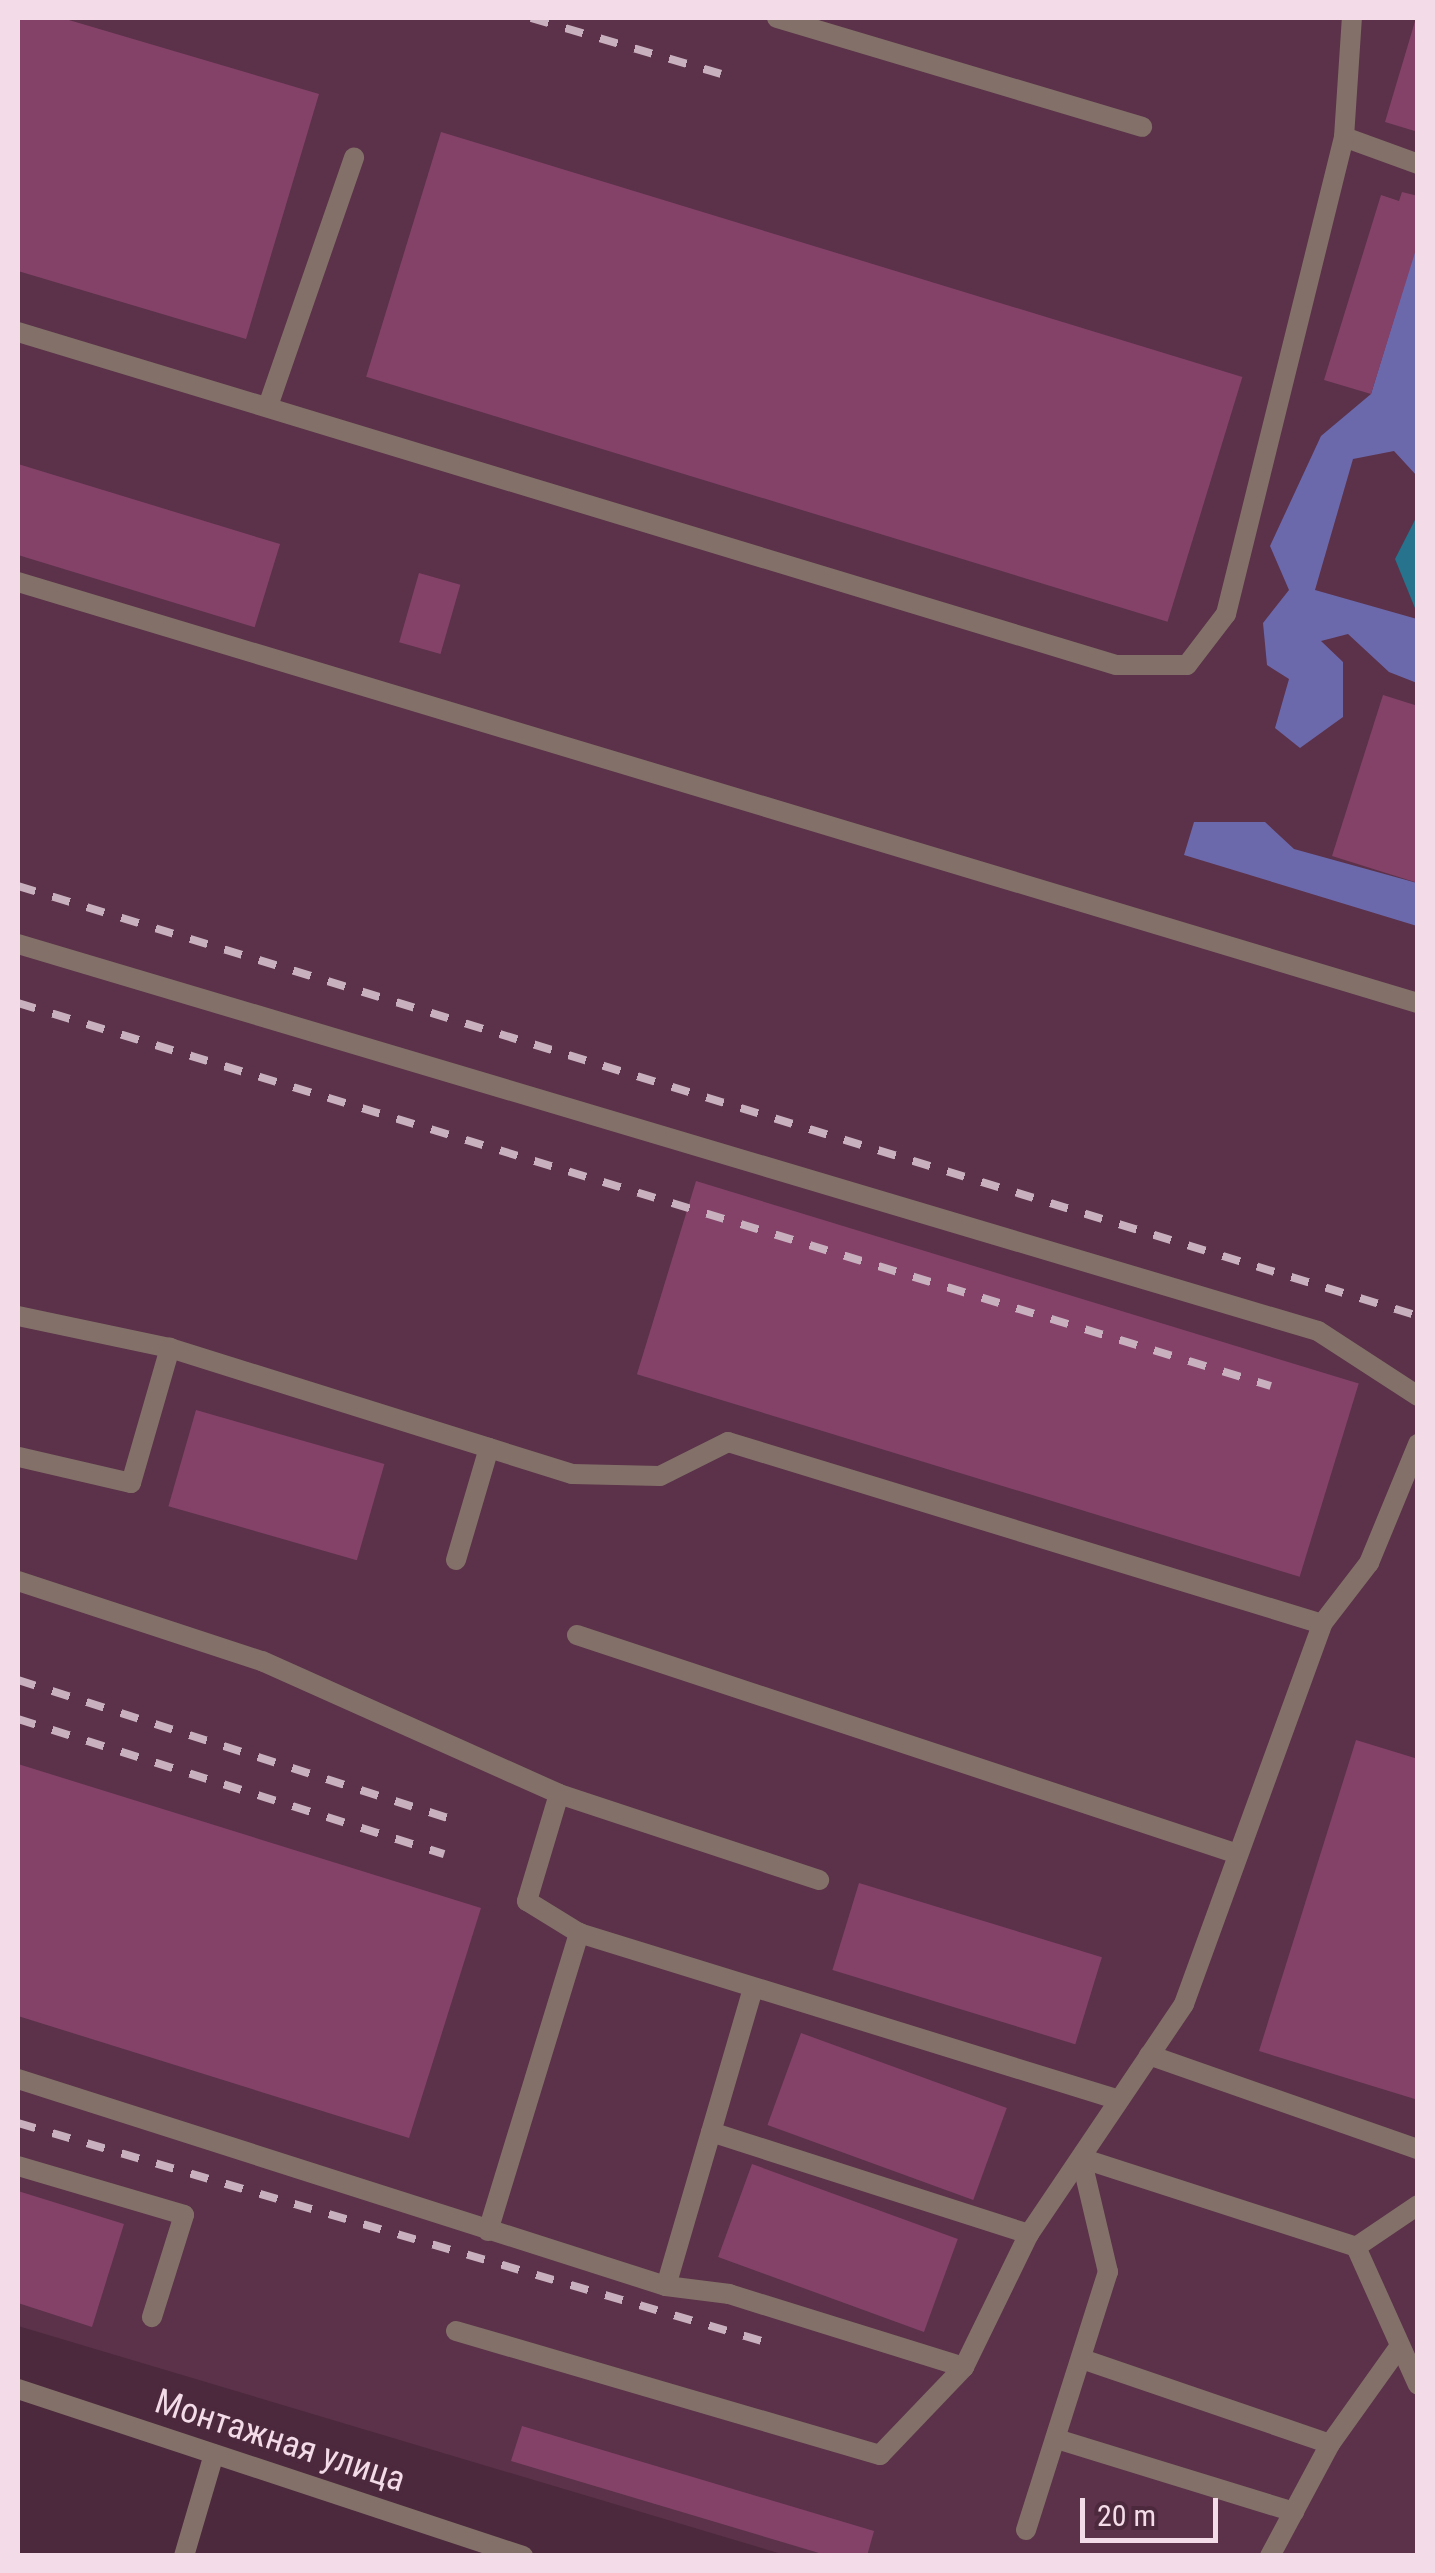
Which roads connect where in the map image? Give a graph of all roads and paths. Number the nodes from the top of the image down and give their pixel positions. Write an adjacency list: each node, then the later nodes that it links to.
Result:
1 (777, 18): 3 (street)
2 (1352, 18): 4 (street)
3 (1142, 127)
4 (1344, 137): 6 (street); 8 (street)
5 (354, 157): 8 (street)
6 (1418, 164)
7 (18, 332): 8 (street)
8 (268, 406)
9 (18, 582): 11 (street)
10 (18, 944): 14 (street)
11 (1418, 1003)
12 (18, 1316): 13 (street)
13 (170, 1348): 16 (street); 17 (street)
14 (1418, 1396)
15 (1418, 1444): 20 (street)
16 (489, 1448): 18 (street); 20 (street)
17 (18, 1456)
18 (456, 1560)
19 (18, 1580): 22 (street)
20 (1322, 1624): 23 (street)
21 (577, 1635): 23 (street)
22 (559, 1794): 24 (street); 25 (street)
23 (1238, 1854): 27 (street)
24 (820, 1880)
25 (579, 1933): 26 (street); 35 (street)
26 (752, 1991): 29 (street); 30 (street)
27 (1149, 2056): 29 (street); 31 (street)
28 (18, 2079): 35 (street)
29 (1119, 2100): 32 (street)
30 (711, 2132): 36 (street); 38 (street)
31 (1418, 2149)
32 (1081, 2158): 36 (street); 37 (street); 42 (street)
33 (18, 2166): 39 (street)
34 (1418, 2206): 37 (street)
35 (488, 2231): 38 (street)
36 (1030, 2234): 43 (street)
37 (1356, 2248): 41 (street)
38 (666, 2286): 43 (street)
39 (152, 2317)
40 (456, 2331): 43 (street)
41 (1397, 2350): 44 (street); 47 (street)
42 (1082, 2360): 46 (street); 47 (street)
43 (964, 2367)
44 (1418, 2385)
45 (18, 2389): 48 (street, Монтажная улица)
46 (1060, 2440): 49 (street); 50 (street)
47 (1330, 2444): 49 (street)
48 (214, 2454): 51 (street); 52 (street, Монтажная улица)
49 (1294, 2512): 53 (street)
50 (1026, 2530)
51 (184, 2556)
52 (523, 2556)
53 (1270, 2556)

